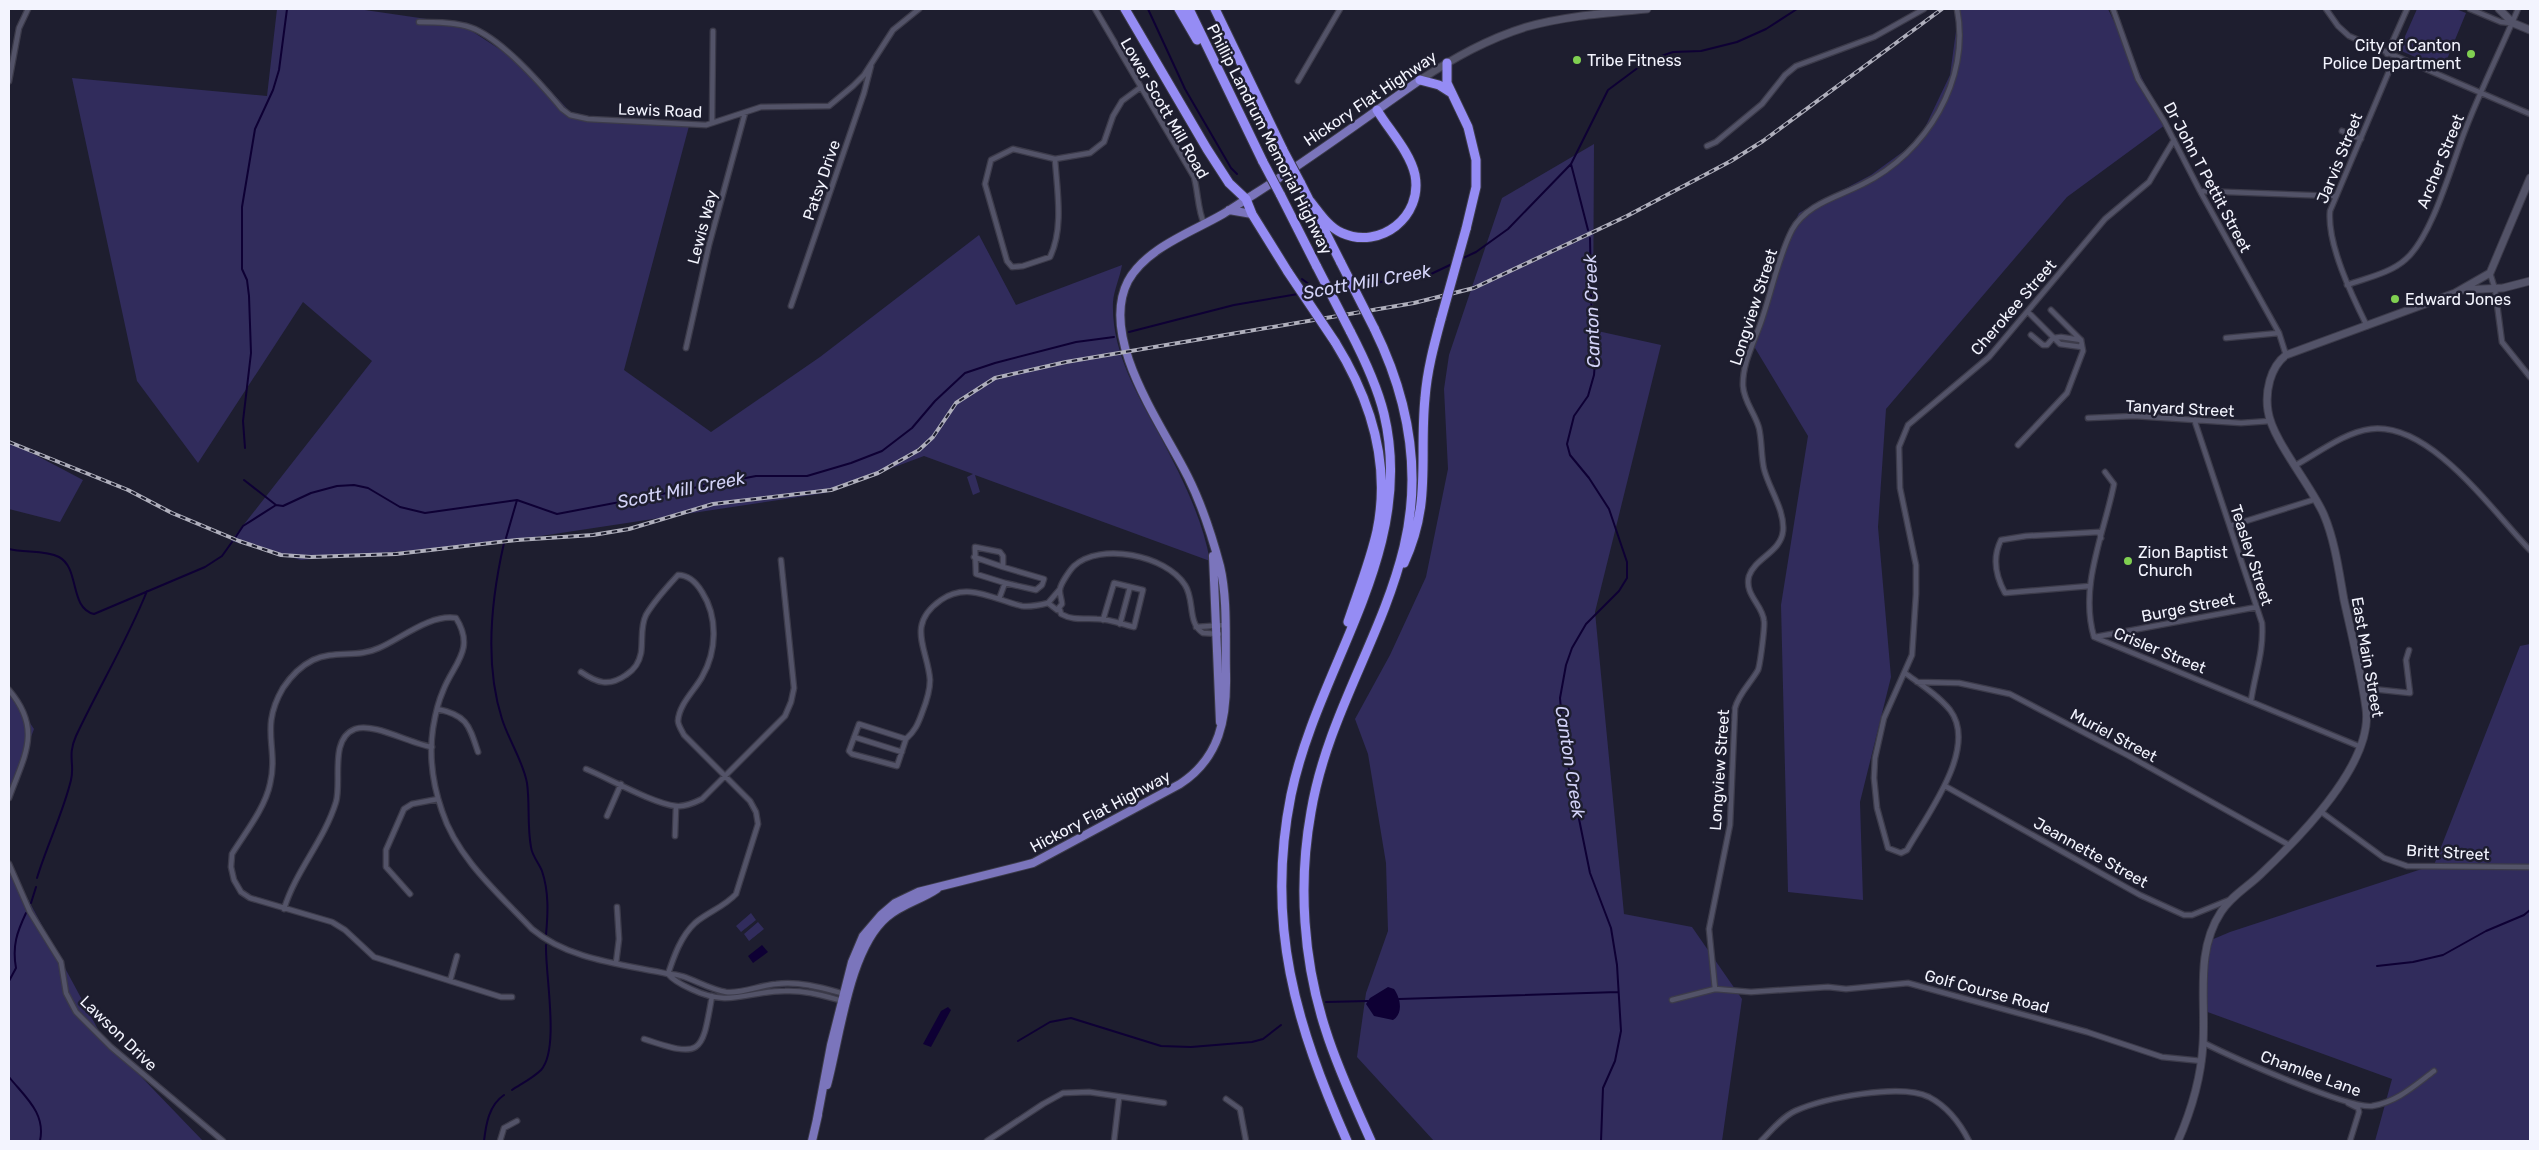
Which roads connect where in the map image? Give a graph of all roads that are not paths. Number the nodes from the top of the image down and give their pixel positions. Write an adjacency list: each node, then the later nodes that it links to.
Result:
1 (28, 9): 28 (street)
2 (919, 9): 24 (street, Lewis Road)
3 (1095, 9): 30 (street, Lower Scott Mill Road)
4 (1125, 9): 45 (highway)
5 (1179, 9): 26 (highway)
6 (1189, 9): 26 (highway, Phillip Landrum Memorial Highway)
7 (1215, 9): 46 (highway, Phillip Landrum Memorial Highway, bridge)
8 (1340, 9): 29 (street)
9 (1647, 9): 25 (main road, Hickory Flat Highway)
10 (1924, 9): 40 (street)
11 (1957, 9): 132 (street, Longview Street)
12 (2113, 9): 39 (street, Dr John T Pettit Street)
13 (2326, 9): 22 (street)
14 (2407, 9): 22 (street)
15 (2470, 9): 19 (street)
16 (2499, 9): 19 (main road)
17 (2518, 9): 19 (street, Archer Street)
18 (419, 22): 36 (street, Lewis Road)
19 (2512, 23): 20 (main road); 32 (street, Archer Street)
20 (2530, 30)
21 (713, 32): 36 (street)
22 (2387, 54): 23 (street)
23 (2395, 57): 32 (street); 38 (street, Jarvis Street)
24 (872, 62): 34 (street, Lewis Road); 55 (street, Patsy Drive)
25 (1447, 62): 27 (main road, Hickory Flat Highway); 31 (highway)
26 (1223, 80): 99 (highway, Phillip Landrum Memorial Highway, bridge)
27 (1420, 80): 31 (highway); 33 (main road, Hickory Flat Highway)
28 (9, 81)
29 (1298, 81)
30 (1140, 87): 41 (street); 49 (street, Lower Scott Mill Road)
31 (1450, 92): 86 (highway, bridge)
32 (2481, 93): 35 (street); 52 (street, Archer Street)
33 (1377, 110): 45 (main road, Hickory Flat Highway); 46 (highway)
34 (745, 113): 36 (street, Lewis Road); 65 (street, Lewis Way)
35 (2530, 114)
36 (712, 123)
37 (2342, 131): 38 (street)
38 (2360, 139): 44 (street, Jarvis Street)
39 (2174, 140): 43 (street, Dr John T Pettit Street); 57 (street, Cherokee Street)
40 (1708, 146)
41 (1055, 159): 41 (street)
42 (2530, 179): 50 (main road)
43 (2200, 191): 44 (street); 59 (street, Dr John T Pettit Street)
44 (2334, 196): 52 (street, Jarvis Street)
45 (1246, 199): 47 (main road, Hickory Flat Highway); 48 (highway)
46 (1310, 201): 86 (highway, Phillip Landrum Memorial Highway, bridge)
47 (1229, 210): 48 (main road); 49 (main road, Hickory Flat Highway)
48 (1252, 214): 99 (highway, bridge)
49 (1204, 223): 92 (main road, Hickory Flat Highway)
50 (2490, 273): 53 (street); 54 (main road)
51 (2530, 281): 53 (main road)
52 (2347, 285): 58 (street, Jarvis Street)
53 (2495, 289): 54 (main road); 67 (street)
54 (2462, 290): 58 (main road)
55 (791, 306)
56 (2051, 310): 63 (street)
57 (2028, 312): 61 (street); 98 (street, Cherokee Street)
58 (2367, 326): 66 (main road)
59 (2279, 333): 62 (street); 66 (street, Dr John T Pettit Street)
60 (2031, 335): 61 (street)
61 (2053, 338): 63 (street); 64 (street)
62 (2226, 338)
63 (2081, 340): 64 (street)
64 (2082, 347): 71 (street)
65 (686, 348)
66 (2286, 355): 70 (main road, East Main Street)
67 (2530, 377)
68 (2088, 418): 69 (street, Tanyard Street)
69 (2194, 419): 70 (street, Tanyard Street); 75 (street, Teasley Street)
70 (2270, 421): 72 (main road, East Main Street)
71 (2018, 445)
72 (2296, 465): 74 (main road, East Main Street); 77 (street)
73 (2105, 472): 76 (street, Crisler Street)
74 (2316, 500): 75 (street); 101 (main road, East Main Street)
75 (2230, 526): 88 (street, Teasley Street)
76 (2102, 539): 82 (street, Crisler Street); 82 (street)
77 (2530, 550)
78 (974, 557): 80 (street); 80 (street); 81 (street)
79 (781, 560): 112 (street)
80 (1003, 567): 81 (street)
81 (1005, 583): 85 (street)
82 (2090, 586): 95 (street, Crisler Street)
83 (1130, 587): 90 (street); 91 (street); 91 (street)
84 (1060, 588): 87 (street); 89 (street); 93 (street)
85 (1000, 599): 87 (street); 106 (street)
86 (1386, 601): 154 (highway, Phillip Landrum Memorial Highway)
87 (1048, 603): 89 (street)
88 (2257, 607): 95 (street, Burge Street); 103 (street, Teasley Street)
89 (1060, 610): 90 (street)
90 (1103, 620): 91 (street)
91 (1120, 624)
92 (1221, 625): 93 (street); 94 (main road, Hickory Flat Highway)
93 (1196, 627): 94 (street)
94 (1222, 634): 136 (main road, Hickory Flat Highway)
95 (2094, 637): 103 (street, Crisler Street)
96 (2409, 650): 101 (street)
97 (581, 672): 112 (street)
98 (1904, 674): 100 (street); 114 (street, Cherokee Street)
99 (1329, 678): 153 (highway, Phillip Landrum Memorial Highway)
100 (1916, 682): 114 (street); 121 (street, Muriel Street)
101 (2363, 688): 108 (main road, East Main Street)
102 (9, 690): 115 (street)
103 (2251, 701): 108 (street, Crisler Street)
104 (437, 709): 107 (street); 109 (street); 127 (street)
105 (854, 737): 106 (street); 110 (street); 110 (street)
106 (906, 739): 110 (street)
107 (432, 747): 116 (street); 127 (street)
108 (2362, 748): 118 (main road, East Main Street)
109 (478, 752)
110 (902, 752)
111 (586, 768): 113 (street)
112 (726, 776): 117 (street); 130 (street)
113 (621, 784): 117 (street); 119 (street)
114 (1945, 786): 125 (street, Jeannette Street)
115 (9, 798)
116 (438, 799): 124 (street); 129 (street)
117 (676, 806): 120 (street)
118 (2320, 811): 121 (main road, East Main Street); 123 (street, Britt Street)
119 (607, 816)
120 (675, 836)
121 (2289, 845): 125 (main road, East Main Street)
122 (9, 864): 147 (street, Lawson Drive)
123 (2530, 867)
124 (410, 894)
125 (2229, 900): 139 (main road, East Main Street)
126 (617, 906): 129 (street)
127 (284, 908): 131 (street)
128 (458, 956): 131 (street)
129 (616, 962): 130 (street)
130 (668, 974): 133 (street); 135 (street)
131 (450, 981): 134 (street)
132 (1715, 989): 137 (street, Golf Course Road); 140 (street, Golf Course Road)
133 (713, 990): 135 (street); 136 (street)
134 (512, 997)
135 (712, 997): 136 (street); 138 (street)
136 (845, 997): 149 (main road, Hickory Flat Highway)
137 (1672, 1000)
138 (644, 1039)
139 (2204, 1043): 140 (main road, East Main Street); 144 (street, Chamlee Lane)
140 (2202, 1061): 157 (main road, East Main Street)
141 (2434, 1071): 144 (street, Chamlee Lane)
142 (1119, 1098): 145 (street); 150 (street); 151 (street)
143 (1226, 1099): 152 (street)
144 (2345, 1101): 158 (street)
145 (1164, 1103)
146 (517, 1121): 148 (street)
147 (223, 1141)
148 (500, 1141)
149 (812, 1141)
150 (988, 1141)
151 (1114, 1141)
152 (1246, 1141)
153 (1347, 1141)
154 (1371, 1141)
155 (1761, 1141): 156 (street)
156 (1969, 1141)
157 (2178, 1141)
158 (2350, 1141)

